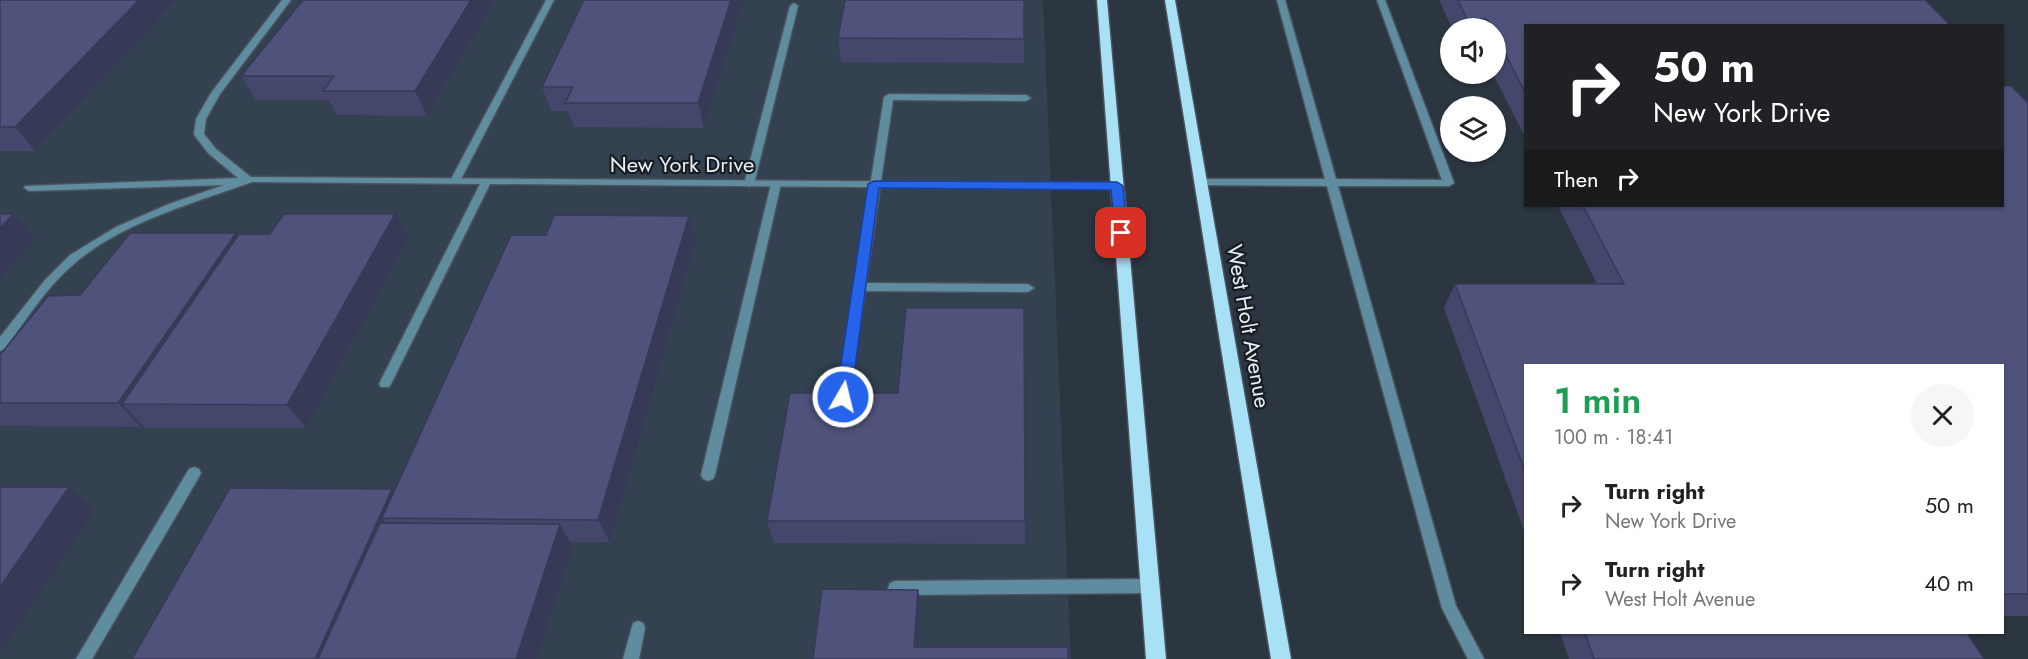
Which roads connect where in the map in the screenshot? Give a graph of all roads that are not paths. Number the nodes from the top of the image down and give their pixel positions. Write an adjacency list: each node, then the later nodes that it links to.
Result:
1 (287, 0): 9 (street)
2 (550, 0): 10 (street)
3 (1101, 0): 17 (main road)
4 (1170, 0): 12 (main road, West Holt Avenue)
5 (1281, 0): 13 (street)
6 (1381, 0): 13 (street)
7 (794, 6): 14 (street)
8 (1026, 98): 16 (street)
9 (248, 180): 10 (street, New York Drive); 18 (street, New York Drive); 21 (street)
10 (455, 182): 11 (street, New York Drive)
11 (486, 182): 14 (street, New York Drive); 22 (street)
12 (1200, 182): 13 (street); 32 (main road, West Holt Avenue)
13 (1331, 183): 33 (street)
14 (749, 184): 15 (street, New York Drive)
15 (776, 184): 16 (street, New York Drive); 25 (street)
16 (874, 184): 17 (street, New York Drive); 19 (street)
17 (1117, 186): 26 (main road)
18 (29, 188)
19 (859, 287): 20 (street); 23 (street)
20 (1028, 288)
21 (0, 346)
22 (385, 384)
23 (843, 397)
24 (194, 473): 29 (street)
25 (708, 475)
26 (1150, 586): 27 (street); 31 (main road)
27 (895, 588)
28 (638, 628): 30 (street)
29 (84, 659)
30 (631, 659)
31 (1156, 659)
32 (1281, 659)
33 (1476, 659)

